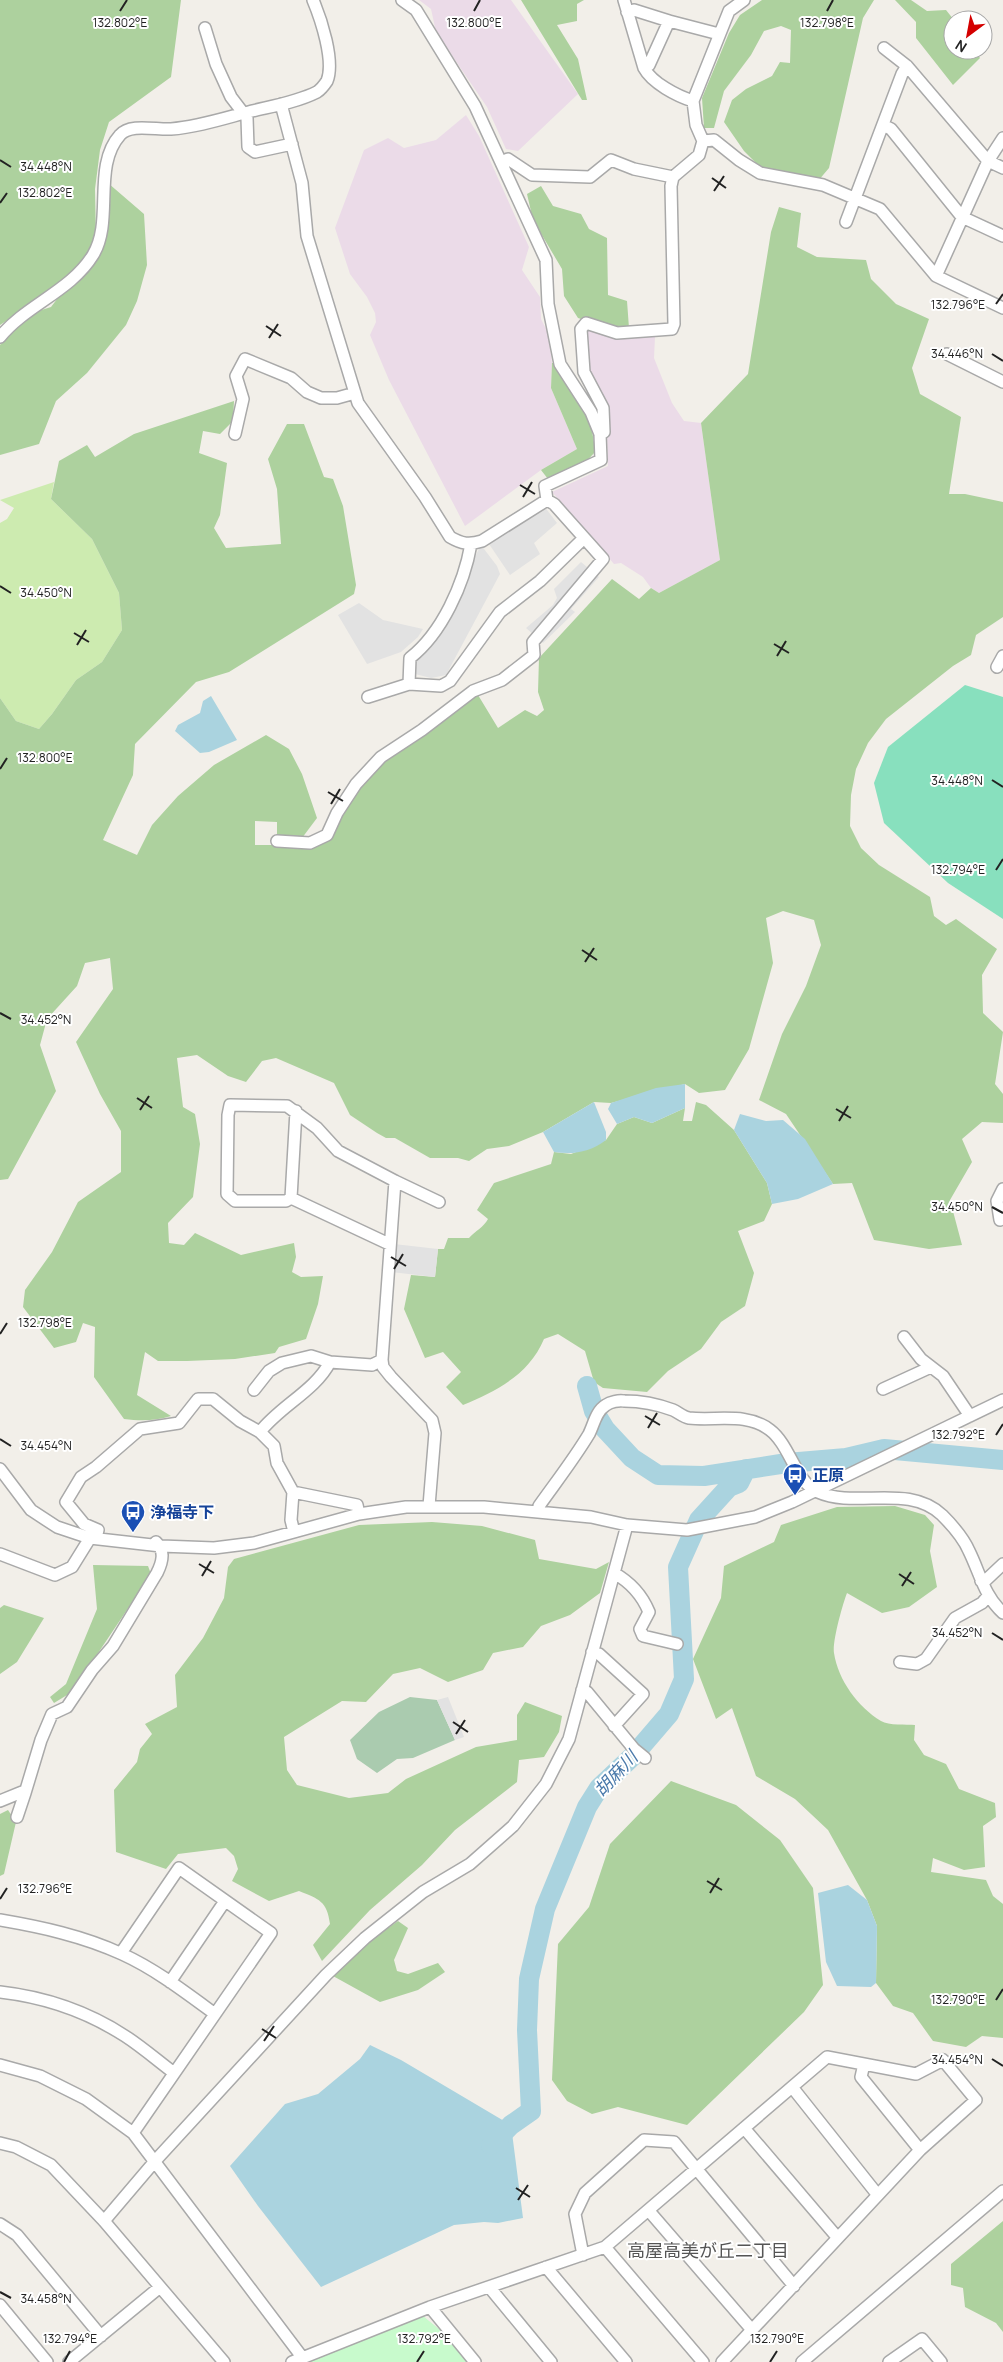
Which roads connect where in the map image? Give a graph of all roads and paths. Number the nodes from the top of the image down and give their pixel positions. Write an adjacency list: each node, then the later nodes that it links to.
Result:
1 (313, 0): 13 (street)
2 (402, 0): 20 (street)
3 (624, 0): 5 (street)
4 (744, 0): 8 (street)
5 (627, 12): 6 (street); 11 (street)
6 (669, 21): 8 (street); 11 (street)
7 (205, 28): 14 (street)
8 (719, 34): 12 (street)
9 (884, 48): 10 (street)
10 (907, 66): 15 (street); 19 (street)
11 (644, 68): 12 (street)
12 (694, 101): 17 (street)
13 (281, 104): 14 (street); 18 (street)
14 (243, 113): 18 (street); 29 (street)
15 (882, 125): 23 (street); 24 (street)
16 (1003, 138): 19 (street)
17 (704, 141): 22 (street); 23 (street)
18 (292, 144): 32 (street)
19 (988, 161): 21 (street); 24 (street)
20 (501, 162): 22 (street); 34 (street)
21 (1003, 168)
22 (673, 177): 34 (street)
23 (856, 198): 25 (street); 27 (street)
24 (962, 217): 26 (street); 27 (street)
25 (846, 222)
26 (1003, 236)
27 (936, 276): 28 (street)
28 (1003, 308)
29 (0, 337)
30 (948, 354): 31 (street)
31 (1003, 382)
32 (355, 393): 33 (street); 37 (street)
33 (235, 434)
34 (600, 434): 35 (street)
35 (547, 500): 36 (street); 37 (street)
36 (584, 538): 40 (street); 42 (street)
37 (471, 544): 40 (street)
38 (1003, 656): 39 (street)
39 (997, 667)
40 (410, 684): 41 (street)
41 (368, 697)
42 (277, 841)
43 (296, 1111): 44 (street); 46 (street); 46 (street)
44 (396, 1181): 47 (street); 49 (street)
45 (1003, 1188): 48 (street)
46 (291, 1198): 49 (street)
47 (439, 1202)
48 (1000, 1220)
49 (389, 1244): 51 (street)
50 (904, 1337): 53 (street)
51 (382, 1360): 52 (street); 62 (street)
52 (330, 1362): 55 (street); 58 (street)
53 (931, 1367): 54 (street); 57 (street)
54 (883, 1389)
55 (254, 1390)
56 (1003, 1400): 57 (street)
57 (970, 1416): 60 (street)
58 (260, 1432): 61 (street); 67 (street)
59 (0, 1469): 67 (street)
60 (815, 1491): 63 (street); 65 (street); 72 (street)
61 (293, 1492): 64 (street); 66 (street)
62 (429, 1506): 63 (street); 64 (street)
63 (539, 1512): 65 (street)
64 (359, 1514): 66 (street)
65 (628, 1525): 71 (street)
66 (294, 1532): 68 (street)
67 (94, 1534): 68 (street); 69 (street)
68 (160, 1546): 81 (street)
69 (0, 1554)
70 (1003, 1564): 72 (street)
71 (614, 1574): 75 (street); 76 (street)
72 (981, 1581): 73 (street)
73 (988, 1596): 74 (street); 77 (street)
74 (1003, 1613)
75 (677, 1644)
76 (592, 1652): 78 (street); 79 (street)
77 (900, 1662)
78 (582, 1690): 79 (street); 98 (street)
79 (614, 1726): 80 (street)
80 (645, 1758)
81 (25, 1793): 82 (street); 83 (street)
82 (0, 1801)
83 (17, 1817)
84 (225, 1901): 86 (street); 87 (street); 89 (street)
85 (0, 1920): 86 (street)
86 (121, 1953): 87 (street)
87 (170, 1982): 89 (street)
88 (0, 1992): 92 (street)
89 (215, 2014): 92 (street)
90 (864, 2064): 93 (street); 97 (street); 97 (street)
91 (0, 2065): 95 (street)
92 (174, 2073): 95 (street)
93 (792, 2088): 94 (street); 101 (street)
94 (744, 2128): 99 (street); 105 (street)
95 (133, 2133): 98 (street)
96 (0, 2143): 103 (street)
97 (920, 2150): 101 (street)
98 (156, 2161): 103 (street); 116 (street)
99 (696, 2171): 102 (street); 107 (street); 109 (street)
100 (1003, 2191): 125 (street)
101 (878, 2194): 105 (street)
102 (649, 2211): 106 (street); 114 (street)
103 (104, 2221): 110 (street)
104 (0, 2224): 115 (street)
105 (837, 2237): 109 (street)
106 (605, 2247): 107 (street); 123 (street)
107 (583, 2255): 108 (street)
108 (546, 2267): 111 (street); 122 (street)
109 (794, 2286): 114 (street)
110 (160, 2287): 115 (street); 119 (street)
111 (490, 2288): 113 (street); 121 (street)
112 (0, 2306): 117 (street)
113 (430, 2307): 116 (street); 120 (street)
114 (752, 2330): 124 (street)
115 (101, 2336): 118 (street)
116 (297, 2360)
117 (47, 2362)
118 (69, 2362)
119 (224, 2362)
120 (475, 2362)
121 (551, 2362)
122 (626, 2362)
123 (703, 2362)
124 (722, 2362)
125 (802, 2362)
126 (889, 2362): 127 (street)
127 (941, 2362)

